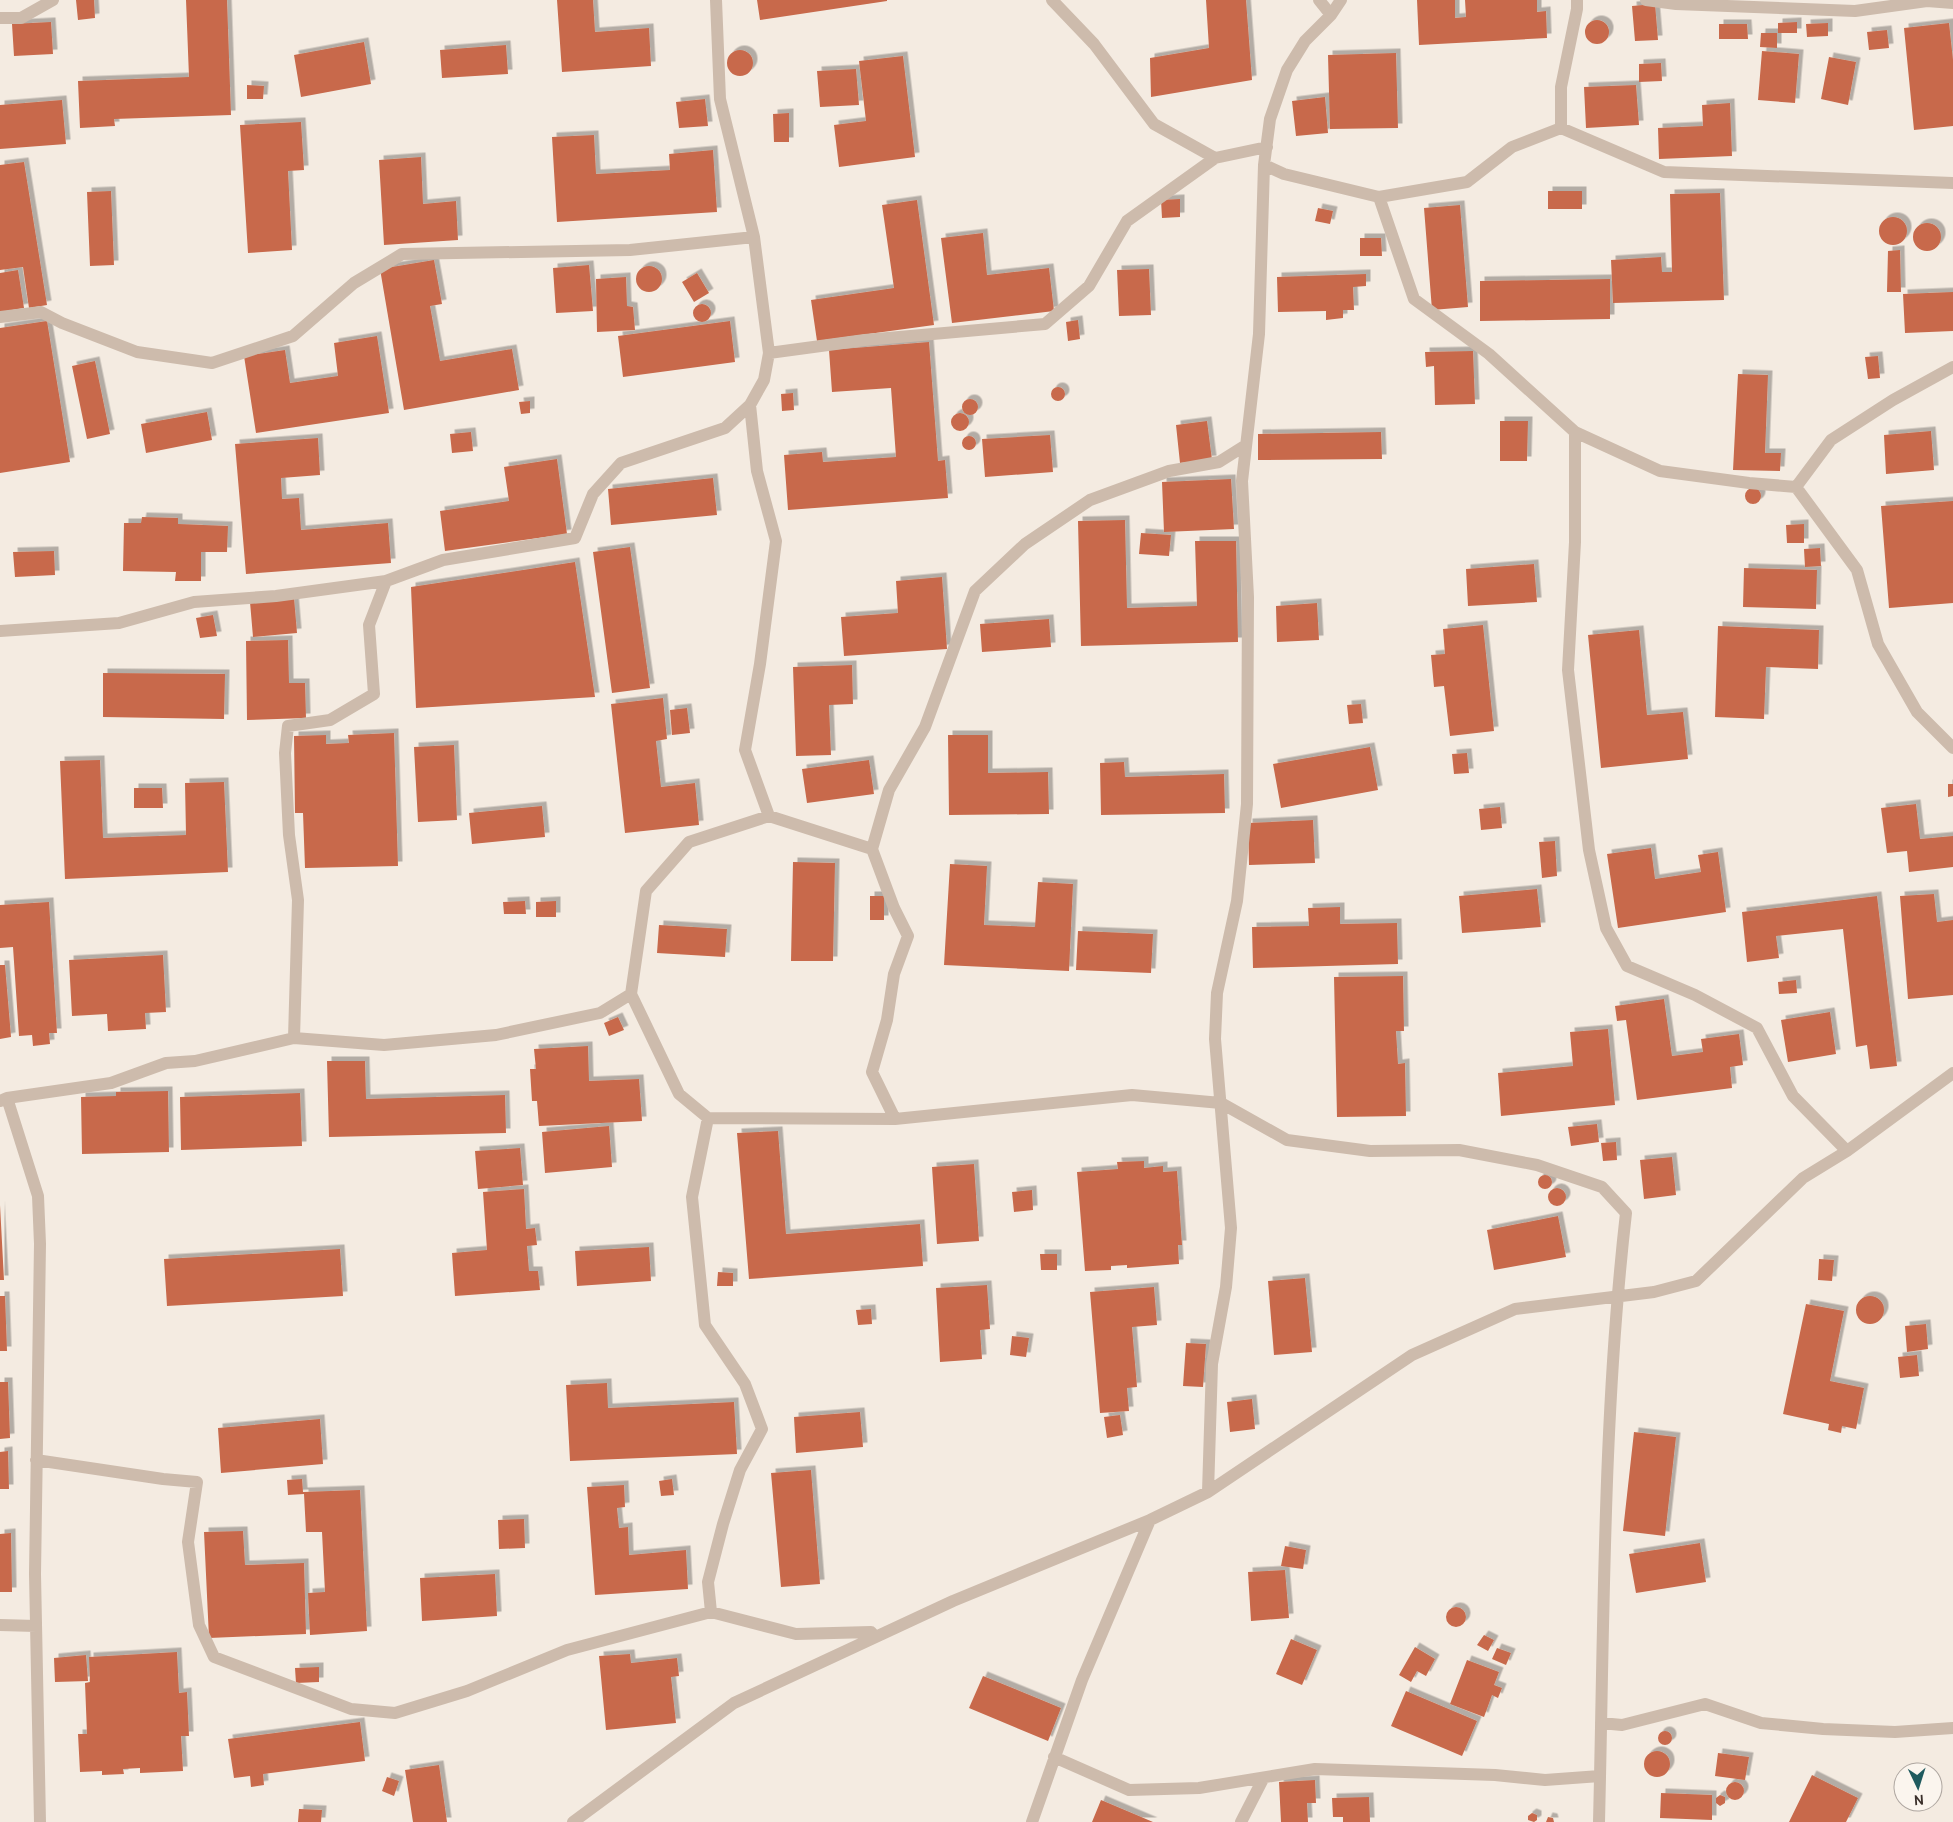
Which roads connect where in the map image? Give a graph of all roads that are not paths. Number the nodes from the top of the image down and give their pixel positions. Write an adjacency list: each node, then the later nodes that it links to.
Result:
1 (53, 0): 10 (street)
2 (716, 0): 17 (street)
3 (1052, 0): 13 (street)
4 (1318, 0): 9 (street)
5 (1341, 0): 9 (street)
6 (1577, 0): 11 (street)
7 (1646, 0): 8 (street)
8 (1953, 3)
9 (1331, 15): 12 (street)
10 (0, 18)
11 (1561, 128): 15 (street); 16 (street)
12 (1267, 147): 13 (street); 14 (street)
13 (1215, 158): 19 (street)
14 (1264, 165): 16 (street); 23 (street)
15 (1953, 183)
16 (1379, 197): 22 (street)
17 (754, 237): 18 (street); 19 (street)
18 (0, 317)
19 (769, 354): 21 (street)
20 (1953, 367): 24 (street)
21 (750, 404): 25 (street); 28 (street)
22 (1575, 432): 24 (street); 37 (street)
23 (1246, 446): 29 (street); 34 (street)
24 (1796, 487): 27 (street)
25 (386, 581): 26 (street); 31 (street)
26 (0, 631)
27 (1953, 748)
28 (769, 816): 29 (street); 30 (street)
29 (872, 849): 36 (street)
30 (631, 994): 31 (street); 35 (street)
31 (294, 1038): 33 (street)
32 (1953, 1073): 37 (street)
33 (4, 1099): 39 (street)
34 (1220, 1103): 36 (street); 38 (street); 40 (street)
35 (708, 1118): 36 (street); 42 (street)
36 (895, 1118)
37 (1847, 1151): 38 (street)
38 (1616, 1296): 40 (street); 46 (street)
39 (36, 1460): 42 (street); 44 (street)
40 (1208, 1492): 41 (street)
41 (1150, 1520): 45 (street); 48 (street)
42 (711, 1612): 45 (street)
43 (0, 1625): 44 (street)
44 (36, 1626): 51 (street)
45 (875, 1637): 52 (street)
46 (1602, 1723): 47 (street); 49 (street)
47 (1953, 1728)
48 (1054, 1757): 50 (street); 53 (street)
49 (1600, 1776): 50 (street); 55 (street)
50 (1263, 1779): 54 (street)
51 (40, 1822)
52 (573, 1822)
53 (1032, 1822)
54 (1241, 1822)
55 (1599, 1822)

